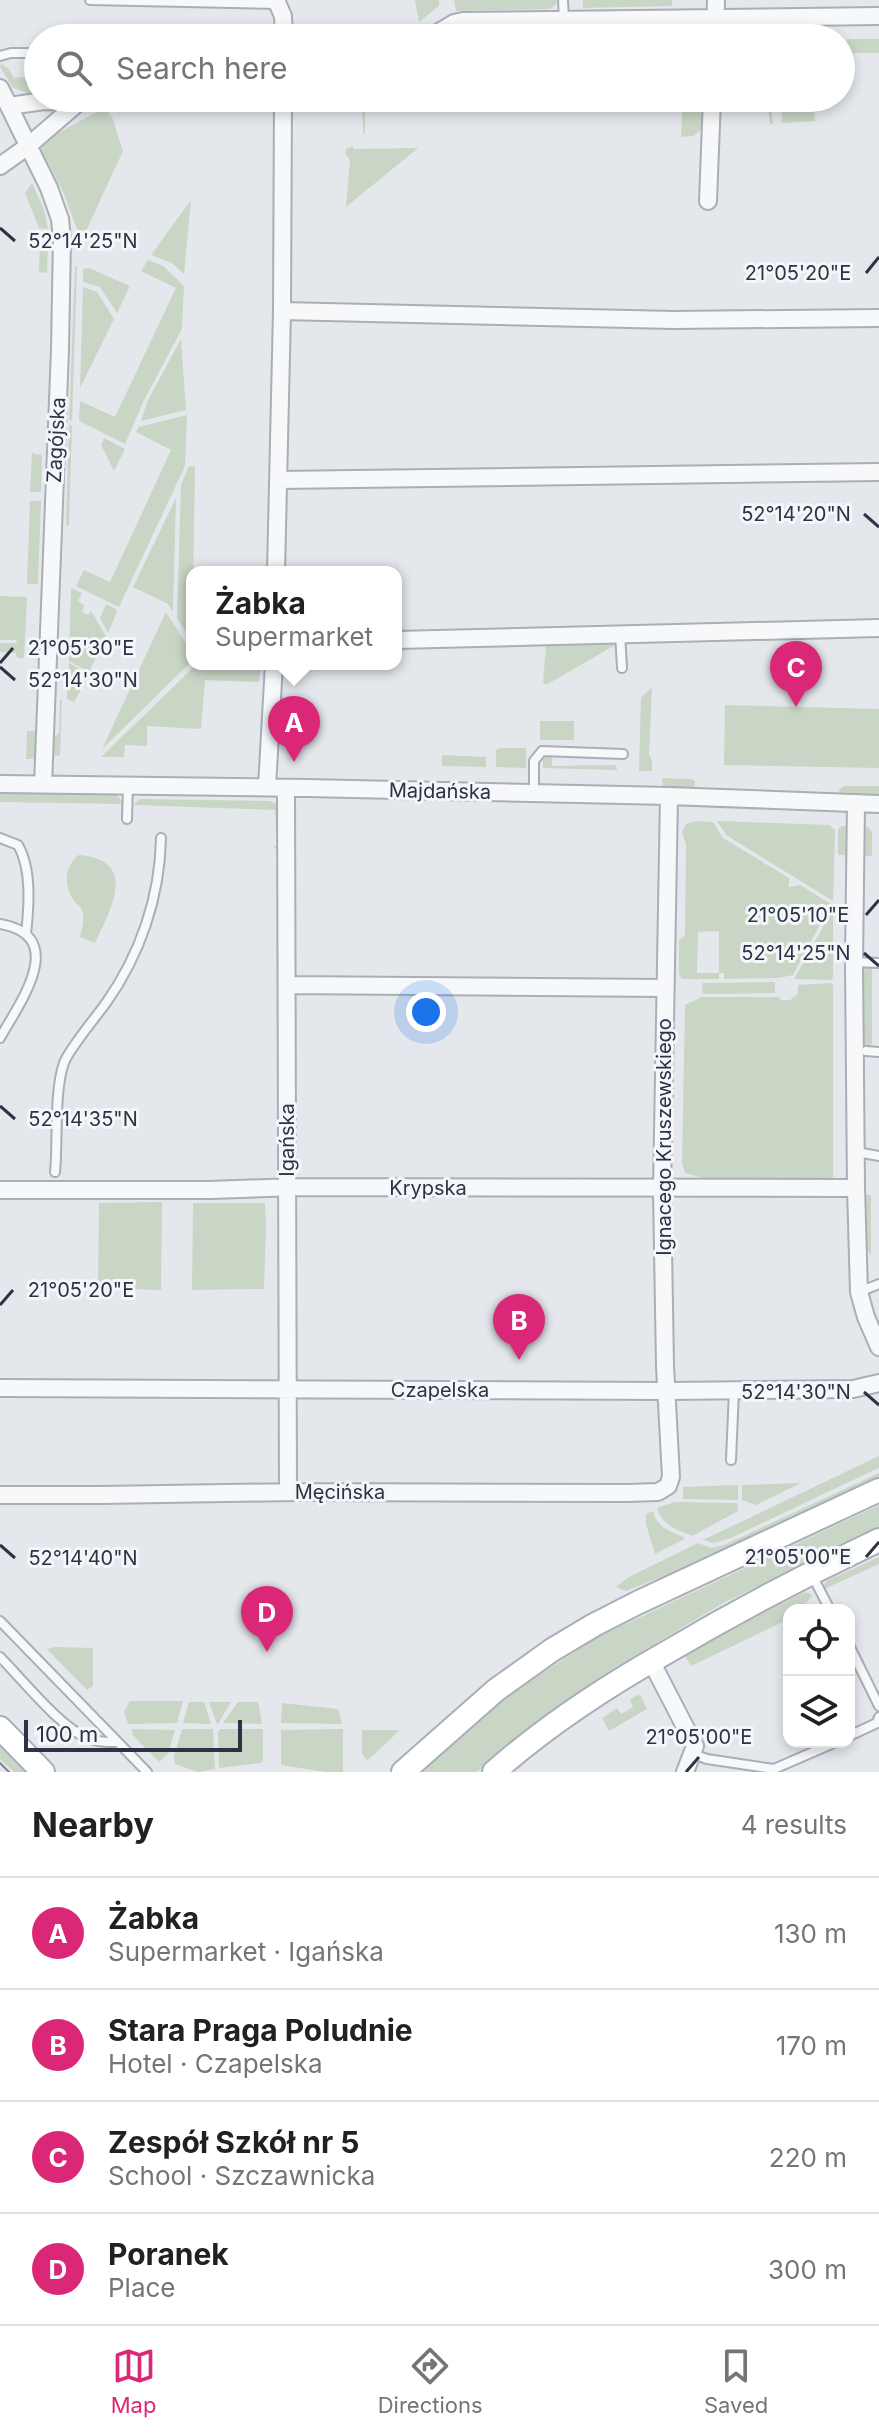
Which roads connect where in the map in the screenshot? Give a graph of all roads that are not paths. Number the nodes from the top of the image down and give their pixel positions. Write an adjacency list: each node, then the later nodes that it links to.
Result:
1 (90, 0): 4 (lane)
2 (563, 0): 7 (lane)
3 (716, 0): 6 (street)
4 (277, 2): 8 (street)
5 (879, 16): 6 (street)
6 (716, 17): 7 (street); 10 (street)
7 (564, 21): 9 (street)
8 (283, 24)
9 (452, 24)
10 (716, 24)
11 (24, 53): 12 (lane)
12 (0, 56)
13 (0, 88): 15 (street, Zagójska)
14 (24, 104): 15 (street)
15 (9, 106): 19 (street, Zagójska)
16 (71, 112): 19 (street)
17 (283, 112): 22 (street)
18 (711, 112): 21 (street)
19 (28, 146): 20 (street); 34 (street, Zagójska)
20 (0, 166)
21 (708, 201)
22 (282, 311): 23 (street); 25 (street)
23 (879, 318)
24 (879, 472): 25 (street)
25 (278, 480): 26 (street)
26 (276, 566)
27 (879, 628): 28 (street)
28 (620, 633): 29 (street); 30 (lane)
29 (402, 640)
30 (622, 668)
31 (274, 670): 36 (street)
32 (623, 754): 38 (lane)
33 (0, 784): 34 (street, Majdańska)
34 (43, 785): 35 (street, Majdańska)
35 (128, 786): 36 (street, Majdańska); 42 (lane)
36 (267, 787): 37 (street, Majdańska)
37 (286, 788): 38 (street, Majdańska); 49 (street, Igańska)
38 (534, 793): 39 (street, Majdańska)
39 (669, 796): 40 (street, Majdańska); 50 (street, Ignacego Kruszewskiego)
40 (856, 803): 41 (street, Majdańska); 47 (street)
41 (879, 804)
42 (127, 819)
43 (0, 838): 46 (lane)
44 (161, 838): 56 (lane)
45 (0, 924): 46 (lane)
46 (26, 934): 51 (lane)
47 (854, 962): 48 (lane); 54 (street)
48 (879, 963)
49 (287, 985): 50 (street); 57 (street, Igańska)
50 (665, 988): 59 (street, Ignacego Kruszewskiego)
51 (0, 1038)
52 (866, 1051): 53 (lane)
53 (879, 1052)
54 (857, 1152): 55 (lane); 58 (street)
55 (879, 1156)
56 (55, 1172)
57 (288, 1187): 59 (street, Krypska); 60 (street, Krypska); 66 (street, Igańska)
58 (856, 1188): 59 (street, Krypska); 62 (street)
59 (662, 1189): 68 (street, Ignacego Kruszewskiego)
60 (0, 1190)
61 (879, 1284): 62 (lane)
62 (859, 1292): 63 (street)
63 (879, 1347)
64 (879, 1383): 67 (street, Czapelska)
65 (0, 1388): 66 (street, Czapelska)
66 (286, 1389): 68 (street, Czapelska); 72 (street, Igańska)
67 (734, 1389): 68 (street, Czapelska); 69 (lane)
68 (667, 1391): 70 (street, Ignacego Kruszewskiego)
69 (731, 1460)
70 (671, 1477): 72 (street, Męcińska)
71 (879, 1490): 92 (main road)
72 (288, 1492): 73 (street, Męcińska)
73 (0, 1495)
74 (879, 1540): 75 (main road)
75 (811, 1572): 76 (lane); 80 (main road)
76 (827, 1604)
77 (0, 1621): 85 (lane)
78 (0, 1657): 85 (lane)
79 (855, 1657): 81 (lane)
80 (651, 1661): 87 (street); 93 (main road)
81 (879, 1706)
82 (879, 1717): 84 (lane)
83 (0, 1728): 90 (main road)
84 (855, 1733)
85 (117, 1742): 91 (lane)
86 (823, 1748): 89 (lane)
87 (692, 1753): 88 (lane); 94 (street)
88 (737, 1768): 89 (lane)
89 (774, 1770)
90 (43, 1772)
91 (147, 1772)
92 (403, 1772)
93 (494, 1772)
94 (685, 1772)

